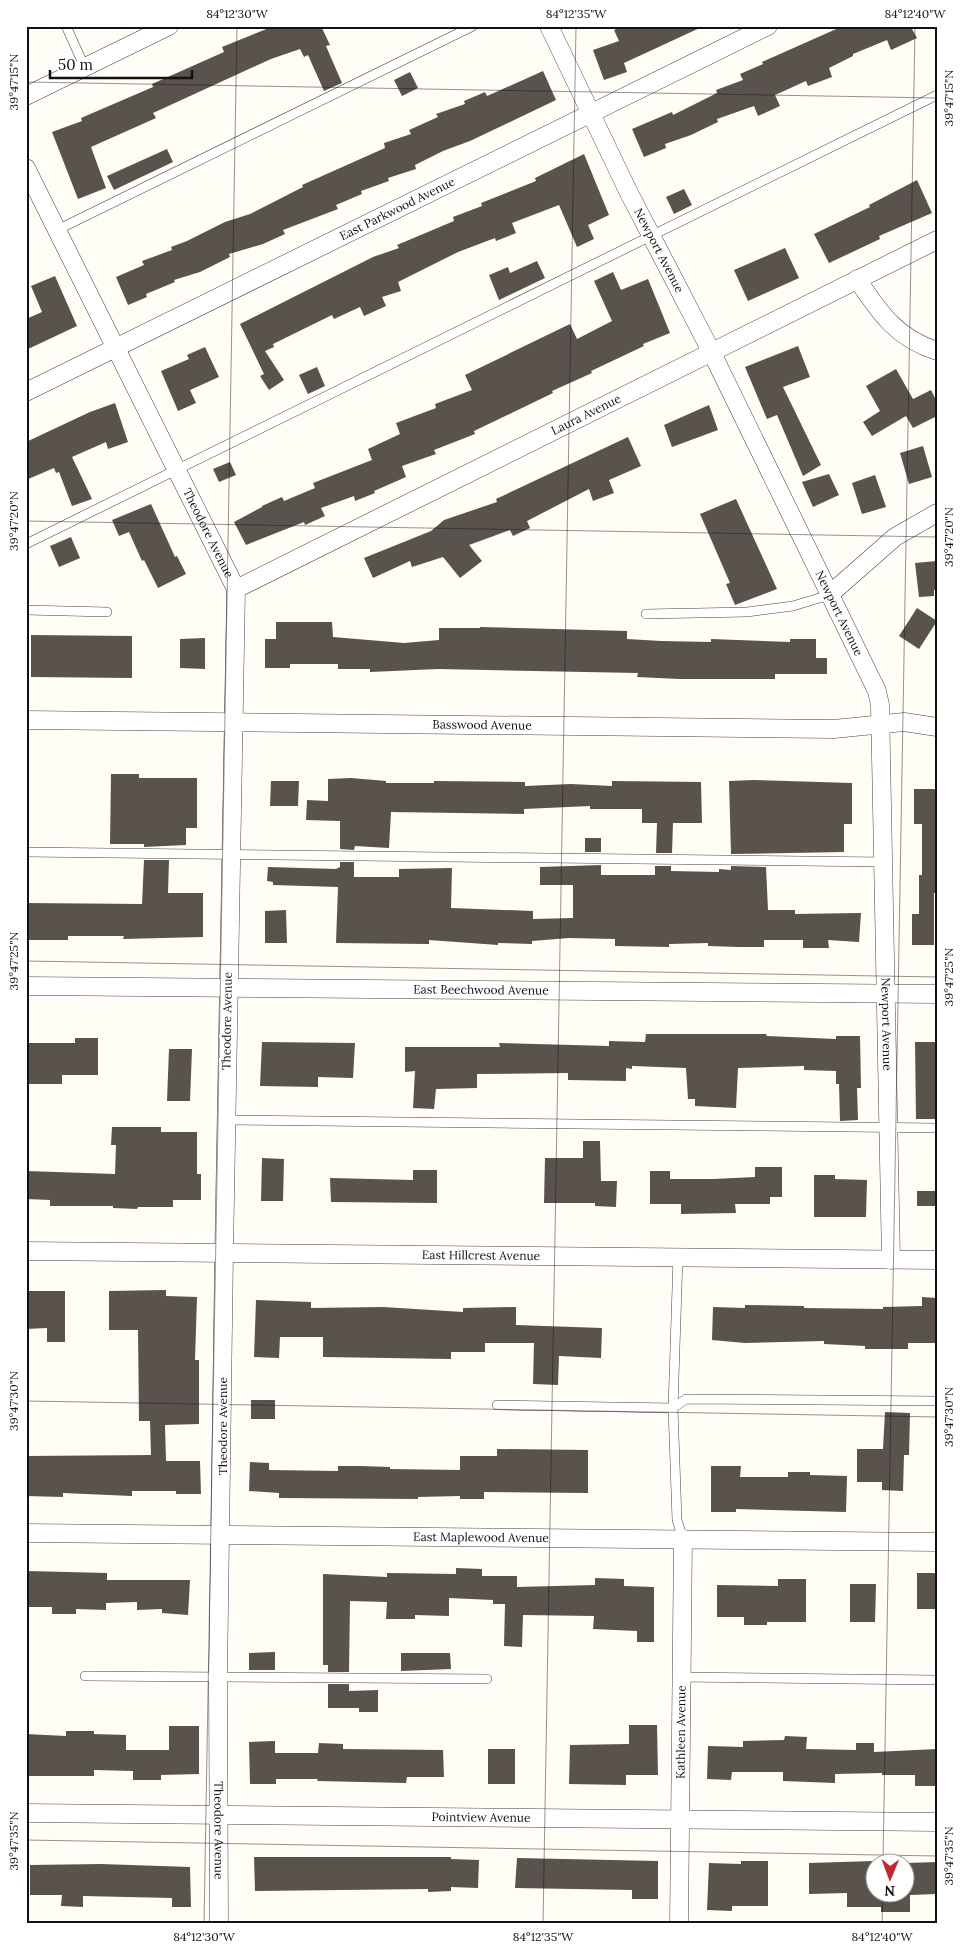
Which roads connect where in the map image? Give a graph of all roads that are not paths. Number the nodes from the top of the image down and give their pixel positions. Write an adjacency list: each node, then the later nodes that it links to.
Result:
1 (66, 26): 6 (lane)
2 (169, 26): 6 (street)
3 (473, 26): 11 (lane)
4 (549, 26): 9 (street, Newport Avenue)
5 (768, 26): 9 (street, East Parkwood Avenue)
6 (85, 68): 7 (street)
7 (26, 96)
8 (937, 96): 12 (lane)
9 (592, 114): 12 (street, Newport Avenue); 15 (street, East Parkwood Avenue)
10 (26, 168): 11 (street, Theodore Avenue)
11 (57, 230): 15 (street, Theodore Avenue)
12 (652, 237): 16 (street, Newport Avenue); 19 (lane)
13 (937, 240): 14 (street, Laura Avenue)
14 (857, 280): 16 (street, Laura Avenue); 17 (street)
15 (116, 348): 18 (street, East Parkwood Avenue); 19 (street, Theodore Avenue)
16 (710, 351): 22 (street, Laura Avenue); 23 (street, Newport Avenue)
17 (937, 351)
18 (26, 392)
19 (176, 469): 21 (lane); 22 (street, Theodore Avenue)
20 (937, 513): 23 (street)
21 (26, 544)
22 (236, 589): 28 (street, Theodore Avenue)
23 (829, 595): 26 (lane); 29 (street, Newport Avenue)
24 (26, 610): 25 (lane)
25 (107, 612)
26 (646, 614)
27 (26, 720): 28 (street, Basswood Avenue)
28 (233, 722): 29 (street, Basswood Avenue); 32 (street, Theodore Avenue)
29 (881, 723): 30 (street, Basswood Avenue); 33 (street, Newport Avenue)
30 (937, 727)
31 (26, 852): 32 (lane)
32 (230, 854): 33 (lane); 35 (street, Theodore Avenue)
33 (883, 862): 36 (street, Newport Avenue)
34 (26, 986): 35 (street, East Beechwood Avenue)
35 (228, 988): 36 (street, East Beechwood Avenue); 38 (street, Theodore Avenue)
36 (885, 994): 37 (street, East Beechwood Avenue); 39 (street, Newport Avenue)
37 (937, 994)
38 (226, 1120): 39 (lane); 42 (street, Theodore Avenue)
39 (889, 1127): 40 (lane); 44 (street, Newport Avenue)
40 (937, 1128)
41 (26, 1251): 42 (street, East Hillcrest Avenue)
42 (224, 1253): 43 (street, East Hillcrest Avenue); 50 (street, Theodore Avenue)
43 (678, 1258): 44 (street, East Hillcrest Avenue); 48 (lane)
44 (891, 1260): 45 (street, East Hillcrest Avenue)
45 (937, 1260)
46 (937, 1401): 48 (lane)
47 (498, 1405): 48 (lane)
48 (673, 1408): 51 (lane)
49 (26, 1533): 50 (street, East Maplewood Avenue)
50 (222, 1535): 51 (street, East Maplewood Avenue); 54 (street, Theodore Avenue)
51 (683, 1539): 52 (street, East Maplewood Avenue); 55 (street, Kathleen Avenue)
52 (937, 1542)
53 (85, 1676): 54 (lane)
54 (218, 1677): 56 (lane); 59 (street, Theodore Avenue)
55 (681, 1677): 57 (lane); 60 (street, Kathleen Avenue)
56 (487, 1679)
57 (937, 1680)
58 (26, 1812): 59 (street, Pointview Avenue)
59 (219, 1815): 60 (street, Pointview Avenue); 62 (street, Theodore Avenue)
60 (679, 1819): 61 (street, Pointview Avenue); 63 (street, Kathleen Avenue)
61 (937, 1822)
62 (219, 1924)
63 (679, 1924)

